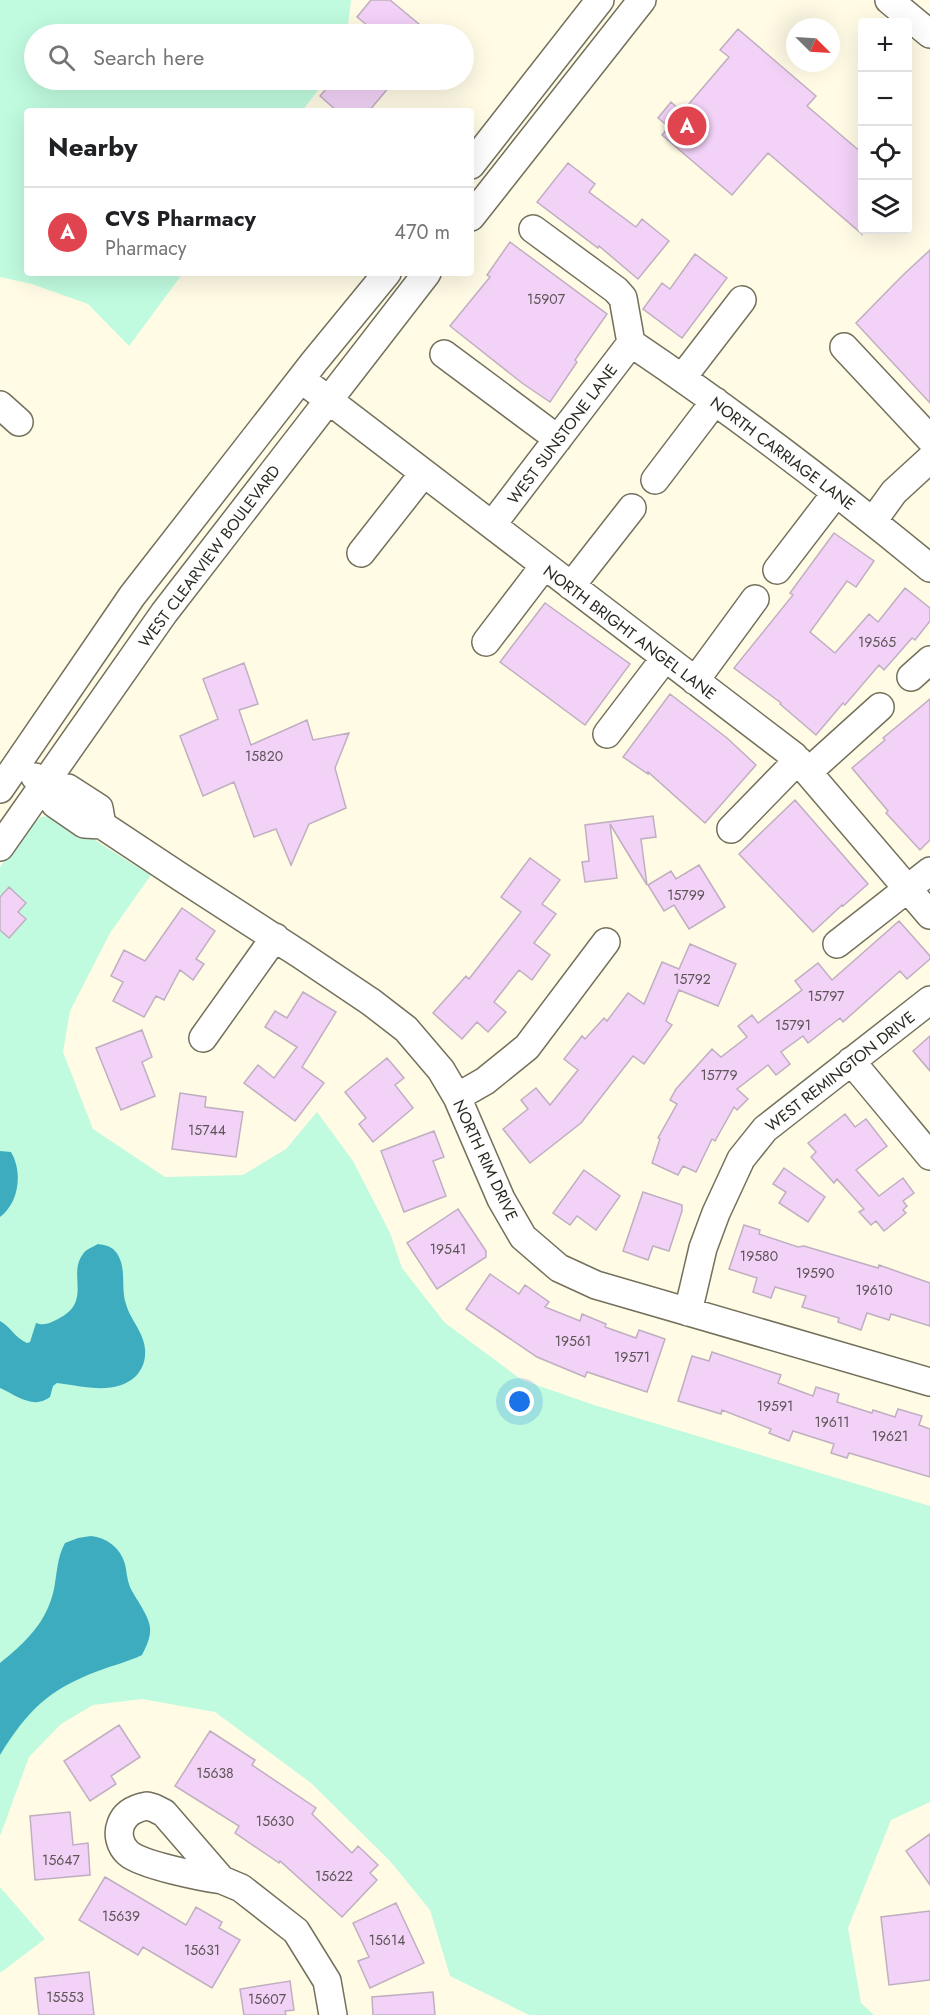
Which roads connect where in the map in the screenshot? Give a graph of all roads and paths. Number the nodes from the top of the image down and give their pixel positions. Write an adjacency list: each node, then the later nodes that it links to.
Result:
1 (600, 0): 5 (street)
2 (642, 0): 6 (street)
3 (889, 0): 4 (street)
4 (930, 34)
5 (474, 161)
6 (474, 214)
7 (533, 229): 11 (street)
8 (385, 276): 15 (street, WEST CLEARVIEW BOULEVARD)
9 (426, 276): 16 (street, WEST CLEARVIEW BOULEVARD)
10 (742, 300): 14 (street)
11 (631, 343): 14 (street, NORTH CARRIAGE LANE); 18 (street, WEST SUNSTONE LANE)
12 (844, 347): 19 (street)
13 (444, 354): 18 (street)
14 (682, 378): 17 (street, NORTH CARRIAGE LANE)
15 (301, 379): 16 (street, NORTH BRIGHT ANGEL LANE); 38 (street, WEST CLEARVIEW BOULEVARD)
16 (328, 399): 21 (street, NORTH BRIGHT ANGEL LANE); 40 (street, WEST CLEARVIEW BOULEVARD)
17 (715, 401): 22 (street); 23 (street, NORTH CARRIAGE LANE)
18 (558, 439): 26 (street, WEST SUNSTONE LANE)
19 (930, 439)
20 (930, 459): 25 (street)
21 (423, 474): 26 (street, NORTH BRIGHT ANGEL LANE); 27 (street)
22 (655, 480)
23 (836, 493): 25 (street, NORTH CARRIAGE LANE); 30 (street)
24 (632, 508): 31 (street)
25 (873, 520): 29 (street, NORTH CARRIAGE LANE)
26 (492, 525): 28 (street, NORTH BRIGHT ANGEL LANE)
27 (362, 553)
28 (544, 566): 31 (street, NORTH BRIGHT ANGEL LANE); 33 (street)
29 (930, 568)
30 (777, 570)
31 (571, 586): 34 (street, NORTH BRIGHT ANGEL LANE)
32 (755, 599): 35 (street)
33 (486, 642)
34 (665, 658): 35 (street, NORTH BRIGHT ANGEL LANE); 37 (street)
35 (694, 681): 39 (street, NORTH BRIGHT ANGEL LANE)
36 (880, 707): 39 (street)
37 (607, 734)
38 (18, 764): 40 (street, NORTH RIM DRIVE); 41 (street, WEST CLEARVIEW BOULEVARD)
39 (803, 766): 42 (street); 45 (street, NORTH BRIGHT ANGEL LANE)
40 (45, 784): 43 (street, WEST CLEARVIEW BOULEVARD); 47 (street, NORTH RIM DRIVE)
41 (0, 789)
42 (730, 829)
43 (4, 841)
44 (930, 871): 45 (street)
45 (908, 889): 46 (street, NORTH BRIGHT ANGEL LANE); 49 (street)
46 (930, 915)
47 (275, 937): 51 (street); 53 (street, NORTH RIM DRIVE)
48 (606, 942): 53 (street)
49 (837, 944)
50 (930, 1000): 52 (street, WEST REMINGTON DRIVE)
51 (203, 1038)
52 (851, 1061): 54 (street); 55 (street, WEST REMINGTON DRIVE)
53 (457, 1097): 55 (street, NORTH RIM DRIVE)
54 (930, 1156)
55 (688, 1312): 56 (street, NORTH RIM DRIVE)
56 (930, 1382)
57 (222, 1880): 58 (street)
58 (333, 2015)

